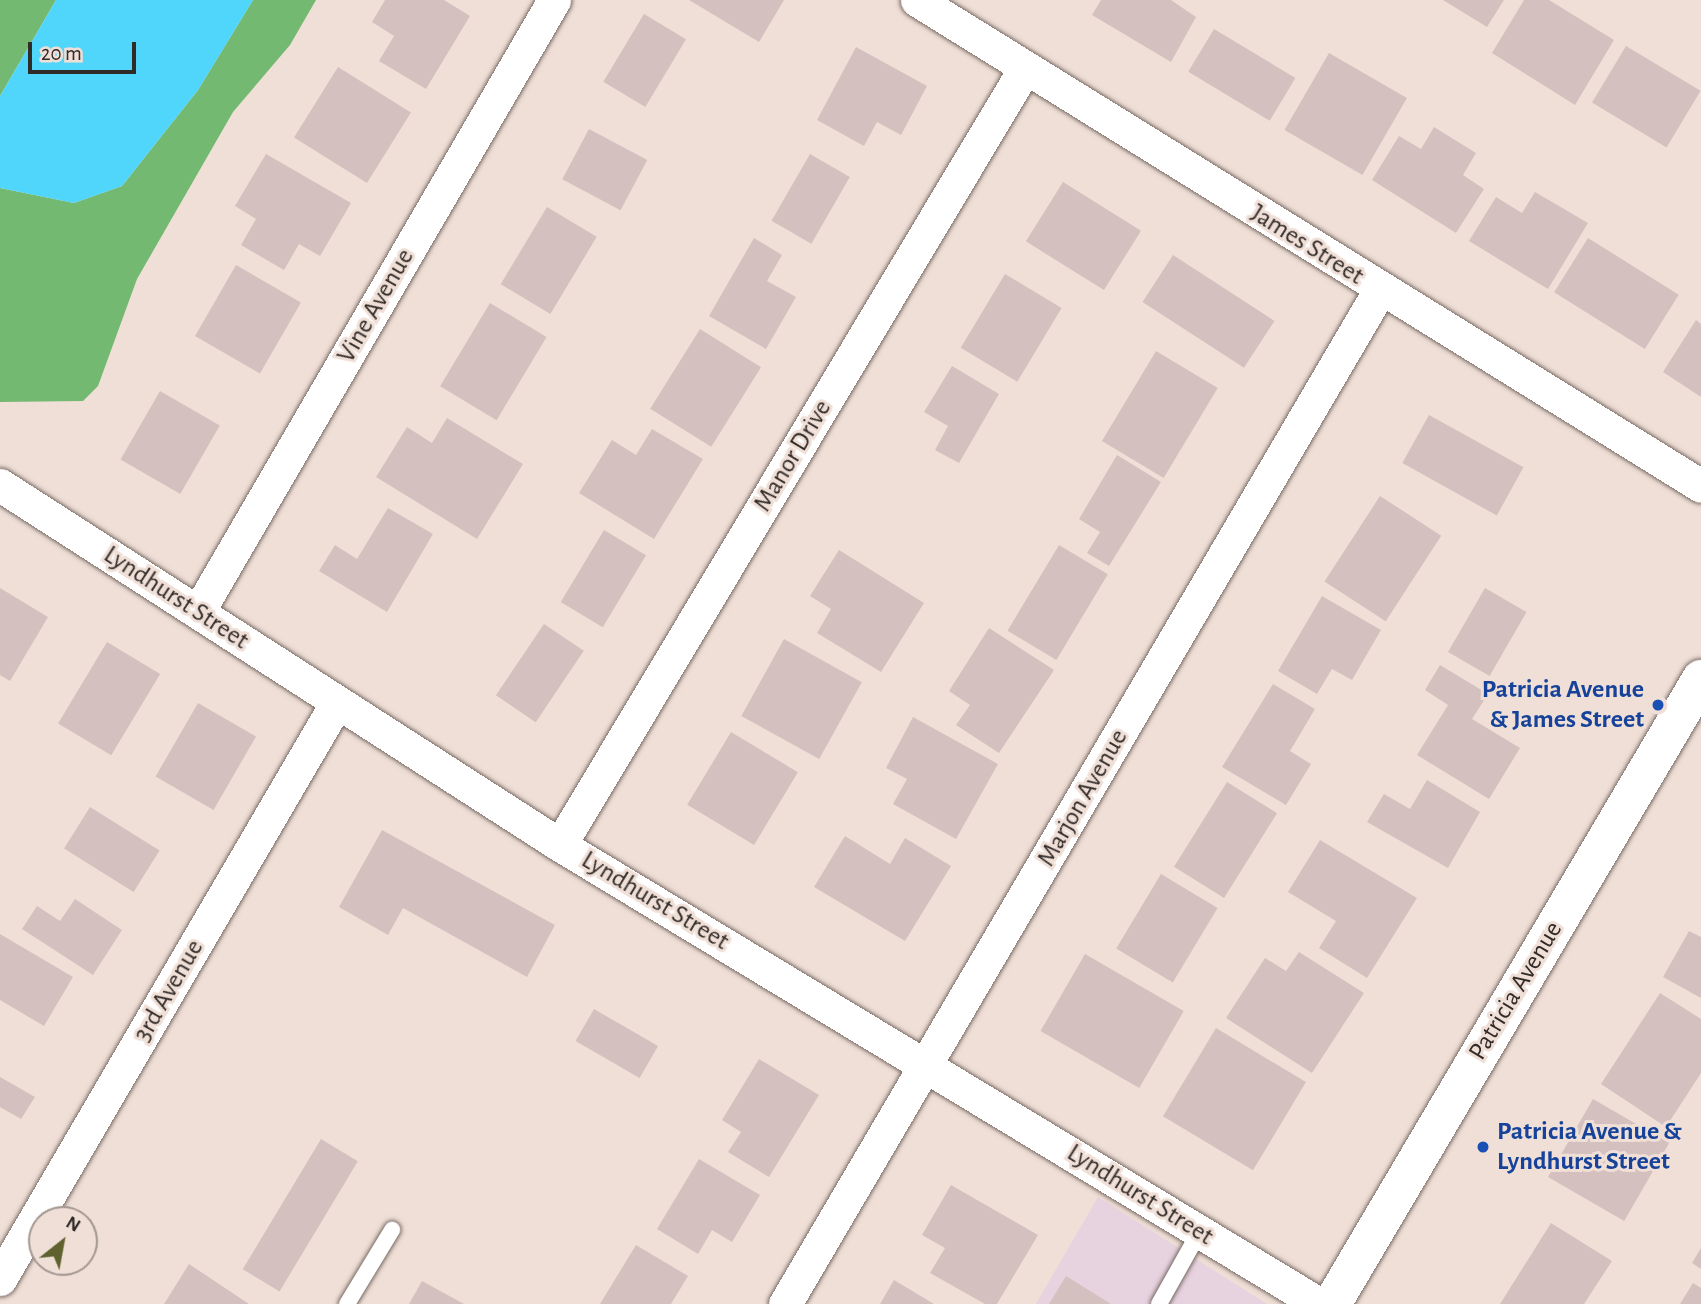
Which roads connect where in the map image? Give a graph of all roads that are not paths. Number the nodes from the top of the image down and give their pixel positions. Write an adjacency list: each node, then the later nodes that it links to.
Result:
1 (554, 0): 7 (street, Vine Avenue)
2 (917, 0): 3 (street, James Street)
3 (1025, 68): 4 (street, James Street); 10 (street, Manor Drive)
4 (1379, 290): 6 (street, James Street); 11 (street, Marjon Avenue)
5 (0, 485): 7 (street, Lyndhurst Street)
6 (1701, 486)
7 (198, 612): 9 (street, Lyndhurst Street)
8 (1701, 679): 19 (street, Patricia Avenue)
9 (337, 702): 10 (street, Lyndhurst Street); 14 (street, 3rd Avenue)
10 (560, 845): 11 (street, Lyndhurst Street)
11 (928, 1064): 13 (street, Lyndhurst Street); 16 (street, Marjon Avenue)
12 (391, 1230): 15 (lane)
13 (1200, 1231): 17 (lane); 18 (street, Lyndhurst Street)
14 (0, 1279)
15 (347, 1304)
16 (785, 1304)
17 (1159, 1304)
18 (1319, 1304)
19 (1332, 1304)

